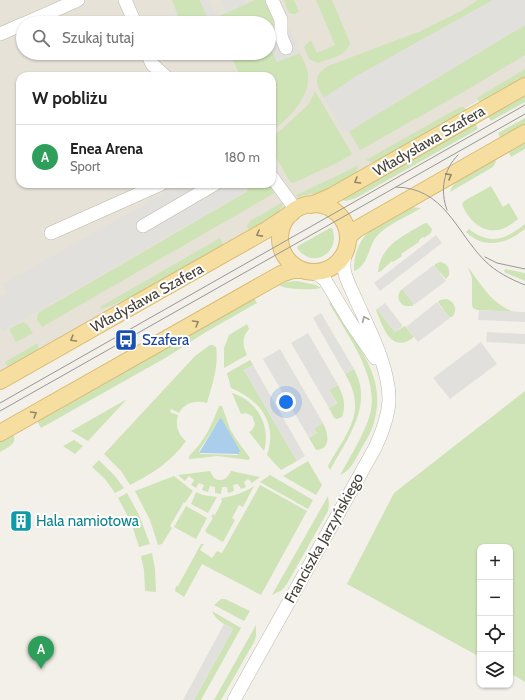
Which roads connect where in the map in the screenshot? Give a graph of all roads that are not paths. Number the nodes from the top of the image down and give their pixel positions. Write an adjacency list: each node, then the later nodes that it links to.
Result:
1 (78, 0): 4 (street)
2 (125, 0): 5 (street)
3 (272, 0): 8 (street)
4 (42, 16)
5 (132, 16)
6 (16, 27): 7 (street)
7 (0, 34)
8 (286, 48)
9 (150, 60): 10 (street)
10 (161, 72)
11 (525, 86): 16 (main road, Władysława Szafera, one-way to 16)
12 (525, 133): 19 (main road, one-way to 12)
13 (276, 182): 16 (street)
14 (152, 188): 18 (street)
15 (208, 188): 17 (street)
16 (300, 209): 19 (main road); 20 (main road); 22 (main road, Władysława Szafera, one-way to 22)
17 (143, 226)
18 (51, 233)
19 (347, 246): 20 (main road); 21 (street, Franciszka Jarzyńskiego, one-way to 19)
20 (306, 271): 21 (street, Franciszka Jarzyńskiego); 23 (main road, one-way to 20)
21 (384, 369): 24 (street, Franciszka Jarzyńskiego)
22 (0, 381)
23 (0, 433)
24 (234, 700)

